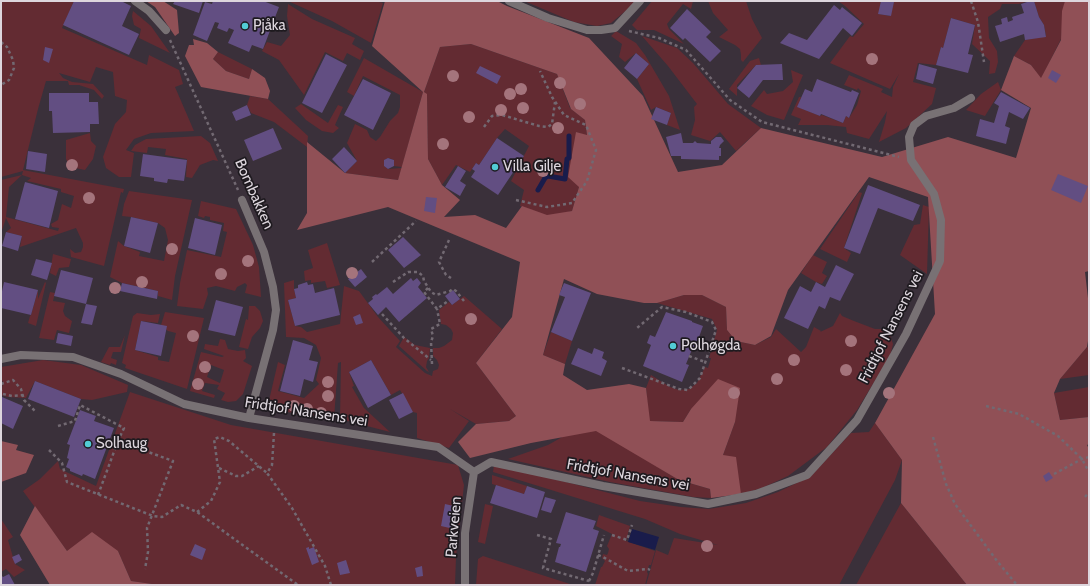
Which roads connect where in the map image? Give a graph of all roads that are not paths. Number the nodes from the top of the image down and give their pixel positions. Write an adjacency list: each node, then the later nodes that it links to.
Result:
1 (135, 1): 4 (street)
2 (508, 1): 3 (street)
3 (640, 1)
4 (166, 30)
5 (971, 98): 9 (street, Fridtjof Nansens vei)
6 (242, 200): 8 (street, Bombakken)
7 (1, 359): 8 (street, Fridtjof Nansens vei)
8 (249, 418): 9 (street, Fridtjof Nansens vei)
9 (474, 472): 10 (street, Parkveien)
10 (465, 585)

